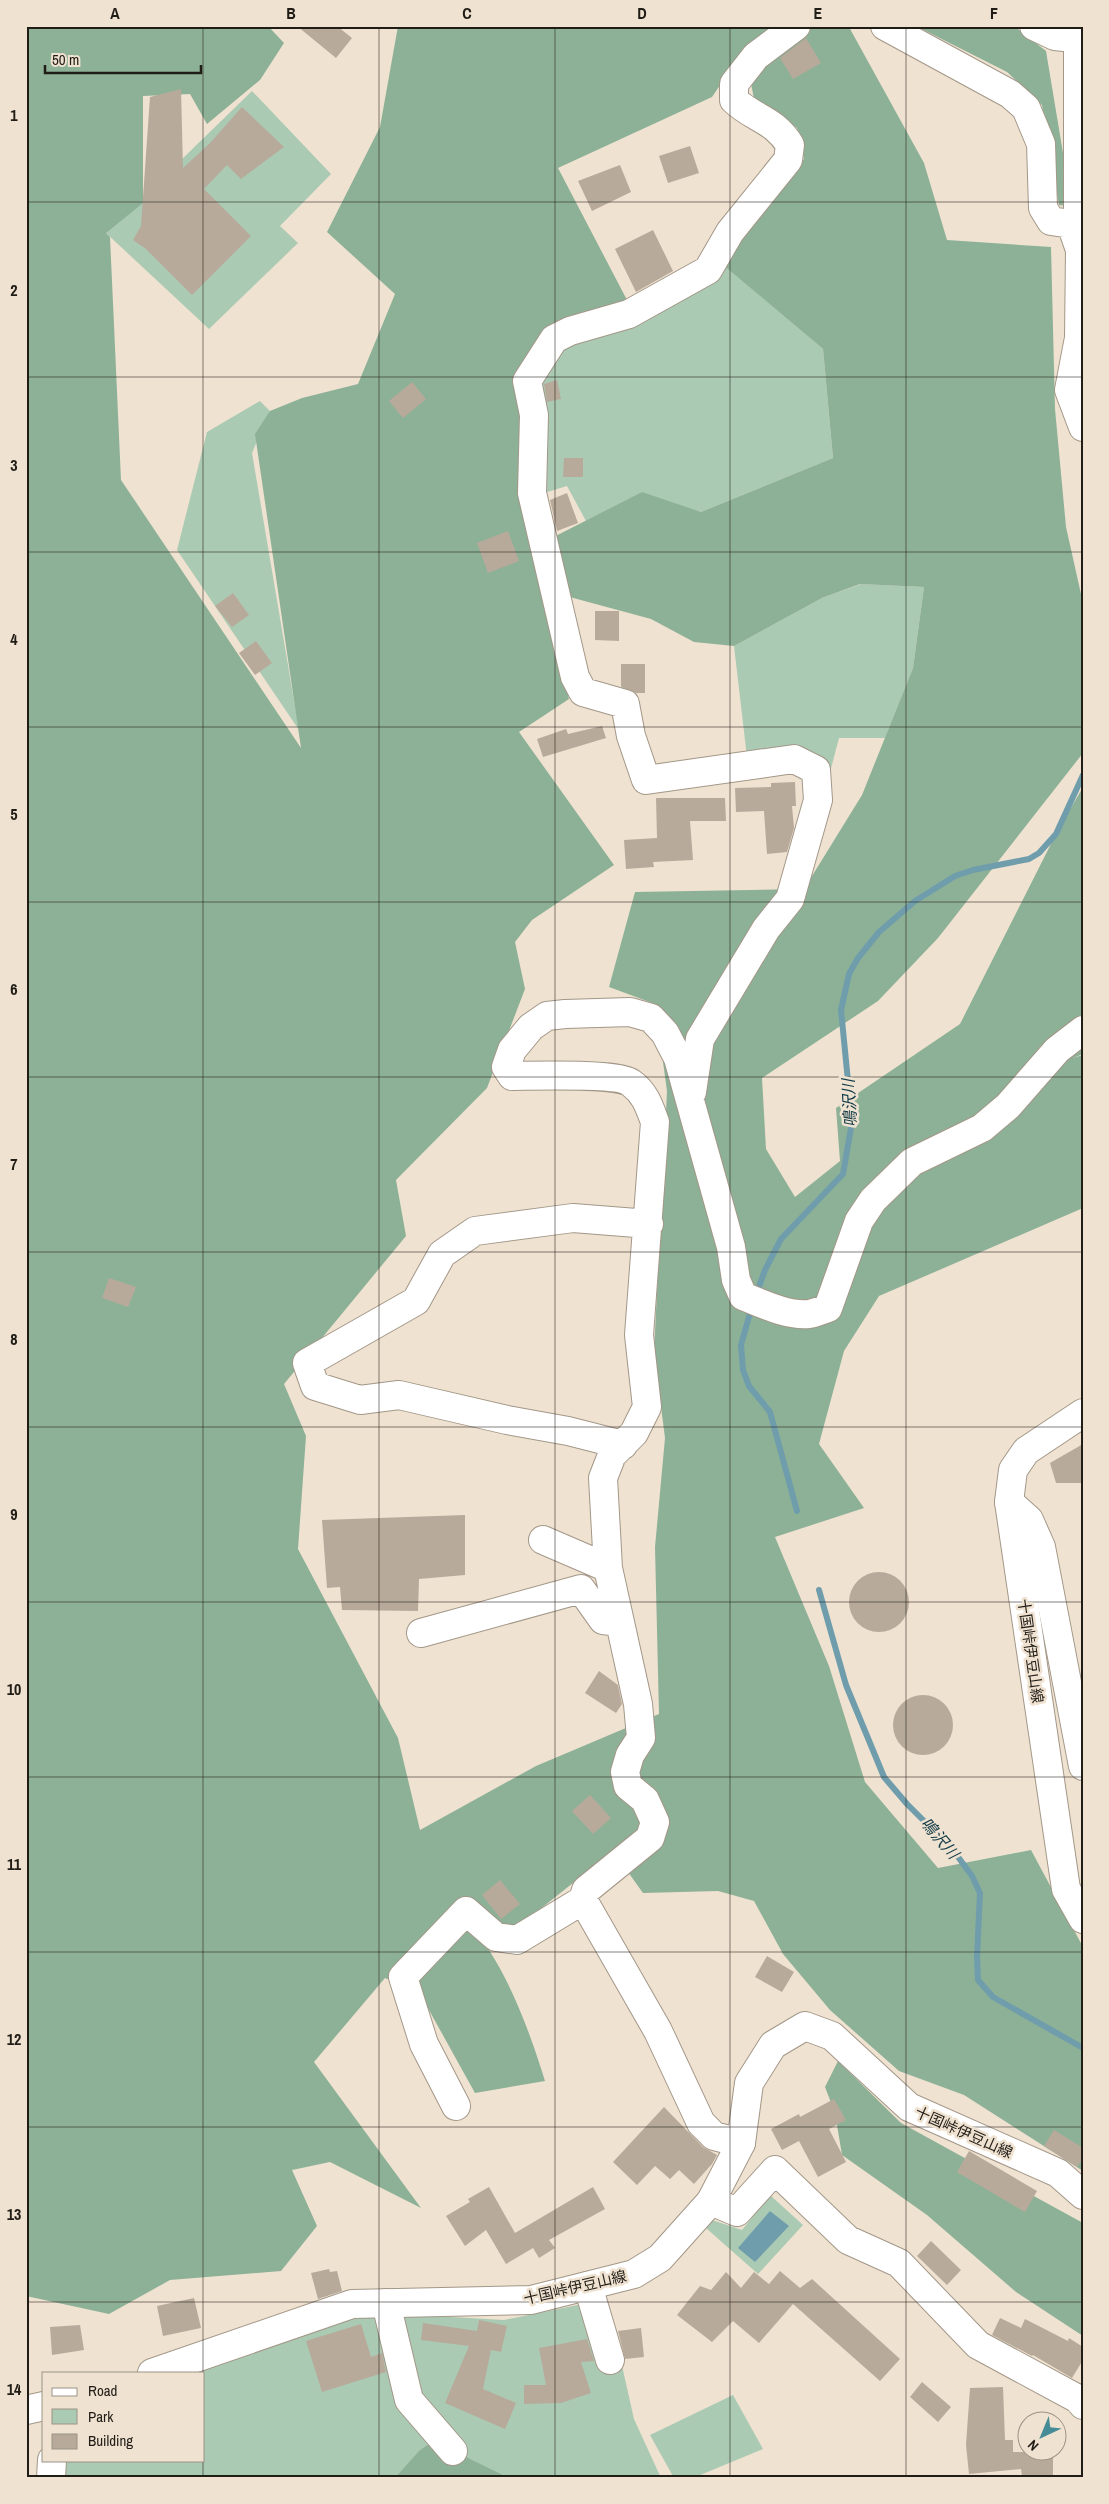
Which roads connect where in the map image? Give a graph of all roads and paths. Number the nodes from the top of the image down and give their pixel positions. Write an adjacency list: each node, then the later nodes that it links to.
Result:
1 (796, 26): 8 (street)
2 (885, 26): 5 (street)
3 (1034, 26): 4 (street)
4 (1080, 40): 5 (street)
5 (1071, 224): 6 (street)
6 (1083, 427)
7 (1083, 1030): 8 (street)
8 (691, 1099): 9 (street)
9 (649, 1224): 11 (street); 11 (street)
10 (1083, 1413): 12 (street, 十国峠伊豆山線)
11 (623, 1445): 14 (street)
12 (1009, 1502): 17 (street); 19 (street, 十国峠伊豆山線)
13 (543, 1540): 14 (street)
14 (608, 1568): 15 (street)
15 (620, 1622): 16 (street); 18 (street)
16 (421, 1632)
17 (1083, 1766)
18 (583, 1900): 20 (street); 21 (street)
19 (1083, 1919)
20 (456, 2106)
21 (740, 2144): 22 (street, 十国峠伊豆山線); 23 (street, 十国峠伊豆山線)
22 (1083, 2195)
23 (711, 2200): 24 (street, 十国峠伊豆山線); 28 (street)
24 (588, 2286): 25 (street, 十国峠伊豆山線); 26 (street)
25 (386, 2303): 27 (street, 十国峠伊豆山線); 31 (street)
26 (610, 2360)
27 (155, 2372)
28 (1083, 2405)
29 (42, 2406): 30 (street)
30 (26, 2410)
31 (453, 2451)
32 (52, 2462): 33 (street)
33 (51, 2478)

